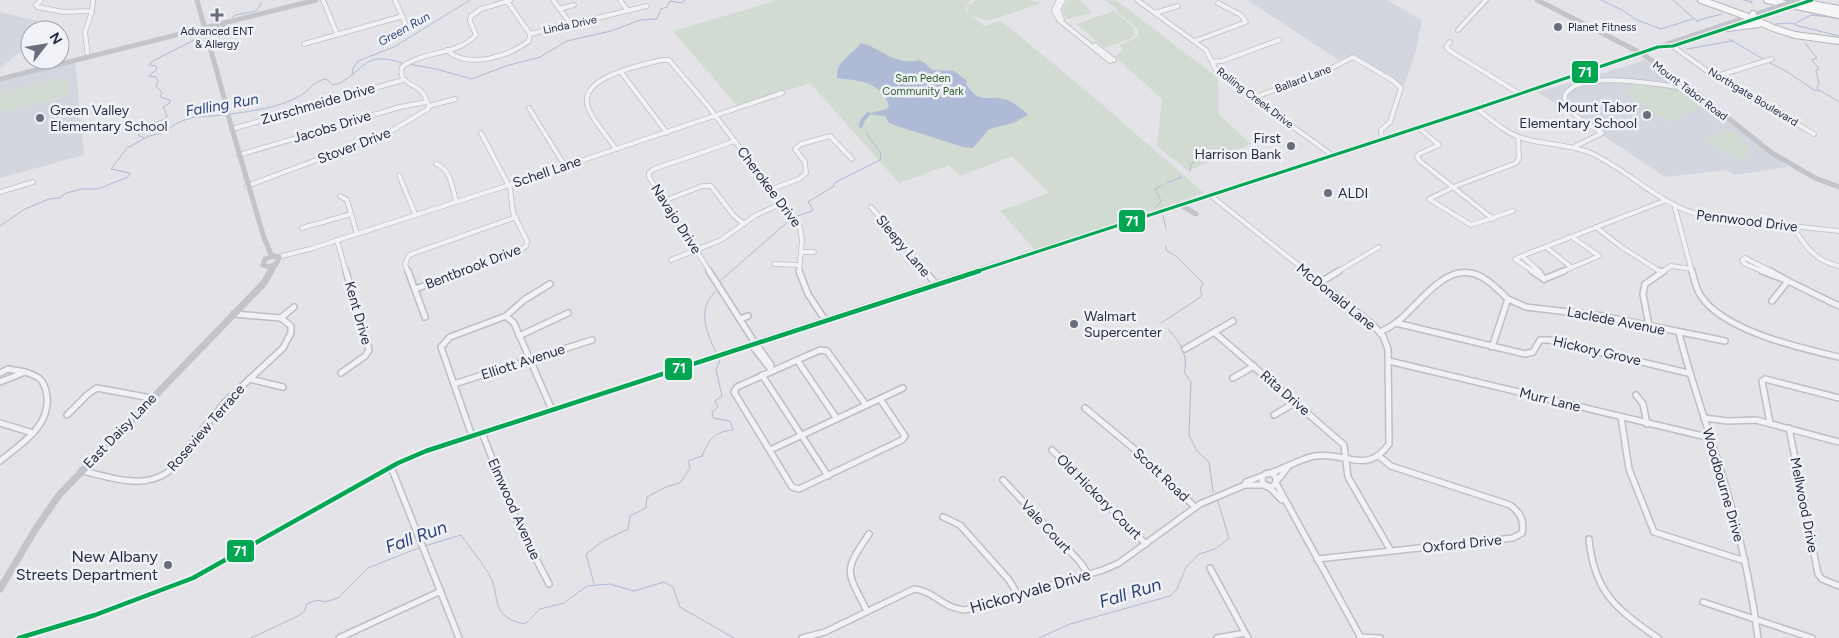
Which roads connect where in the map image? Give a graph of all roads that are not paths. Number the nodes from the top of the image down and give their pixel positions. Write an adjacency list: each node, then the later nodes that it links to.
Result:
1 (41, 0): 26 (street)
2 (93, 0): 26 (street)
3 (198, 0): 38 (main road)
4 (316, 0): 38 (main road)
5 (323, 0): 40 (street)
6 (395, 0): 30 (street)
7 (553, 0): 23 (street)
8 (620, 0): 27 (street)
9 (1061, 0): 52 (street); 53 (street)
10 (1137, 0): 28 (street, Rolling Creek Drive)
11 (1486, 0): 39 (street)
12 (1537, 0): 49 (main road, Mount Tabor Road)
13 (1700, 0): 25 (highway)
14 (1767, 0): 29 (highway)
15 (1794, 0): 24 (highway)
16 (1798, 0): 32 (main road, bridge)
17 (1812, 0): 32 (main road, bridge)
18 (509, 1): 41 (street); 48 (street)
19 (1218, 3): 43 (street)
20 (574, 5): 23 (street)
21 (647, 6): 27 (street, Linda Drive)
22 (1178, 6): 28 (street)
23 (560, 9): 35 (street)
24 (1839, 9)
25 (1725, 10): 31 (highway); 33 (highway)
26 (92, 11): 50 (street)
27 (628, 11): 35 (street, Linda Drive)
28 (1155, 13): 43 (street, Rolling Creek Drive)
29 (1839, 15)
30 (403, 16): 34 (street); 40 (street)
31 (1747, 17): 32 (highway); 33 (main road)
32 (1754, 17): 36 (highway); 37 (main road)
33 (1732, 22): 47 (main road)
34 (405, 23)
35 (570, 23): 41 (street, Linda Drive)
36 (1767, 26): 37 (highway); 44 (highway)
37 (1727, 28): 47 (main road)
38 (205, 29): 50 (main road); 67 (main road)
39 (1458, 30)
40 (337, 34): 46 (street)
41 (530, 34): 48 (street, Linda Drive)
42 (1279, 40): 54 (street)
43 (1195, 41): 54 (street, Rolling Creek Drive)
44 (1839, 41)
45 (1450, 42): 61 (street)
46 (304, 44)
47 (1671, 44): 49 (main road); 56 (street, Northgate Boulevard)
48 (446, 50): 58 (street)
49 (1638, 54): 59 (main road, Mount Tabor Road); 61 (main road)
50 (88, 57): 57 (main road)
51 (1772, 59): 56 (street)
52 (1114, 60)
53 (1110, 61)
54 (1212, 62): 62 (street, Rolling Creek Drive)
55 (621, 72): 68 (street, Cherokee Drive); 72 (street); 78 (street)
56 (1717, 76): 73 (street, Northgate Boulevard)
57 (0, 80)
58 (403, 80): 64 (street); 70 (street, Zurschmeide Drive)
59 (1690, 88): 77 (street); 89 (main road, Mount Tabor Road)
60 (782, 93): 68 (street, Schell Lane)
61 (1520, 94): 66 (main road)
62 (1252, 98): 75 (street, Ballard Lane); 80 (street, Rolling Creek Drive)
63 (455, 99): 64 (street, Stover Drive)
64 (428, 104): 79 (street, Jacobs Drive); 87 (street, Stover Drive)
65 (529, 108): 83 (street)
66 (1477, 109): 69 (main road); 74 (street)
67 (228, 114): 70 (street)
68 (716, 116): 72 (street, Schell Lane); 76 (street, Cherokee Drive)
69 (1419, 128): 75 (main road); 88 (street)
70 (232, 129): 79 (street)
71 (481, 133): 86 (street)
72 (667, 133): 78 (street, Schell Lane)
73 (1814, 134)
74 (1518, 137): 77 (street, Pennwood Drive); 88 (street)
75 (1382, 139): 80 (main road)
76 (735, 141): 90 (street, Cherokee Drive); 96 (street, Navajo Drive)
77 (1574, 147): 94 (street, Pennwood Drive)
78 (616, 149): 83 (street, Schell Lane)
79 (239, 155): 87 (street)
80 (1332, 155): 92 (main road)
81 (852, 159): 90 (street)
82 (436, 164): 95 (street)
83 (564, 166): 86 (street, Schell Lane)
84 (399, 175): 103 (street)
85 (33, 182): 91 (street)
86 (509, 185): 95 (street, Schell Lane); 105 (street, Bentbrook Drive)
87 (247, 186): 114 (street)
88 (1454, 187): 106 (street); 106 (street)
89 (1839, 188)
90 (772, 189): 97 (street, Cherokee Drive)
91 (0, 192)
92 (1210, 195): 98 (main road); 132 (street, McDonald Lane)
93 (340, 196): 102 (street)
94 (1664, 200): 100 (street, Pennwood Drive); 108 (street)
95 (456, 201): 103 (street, Schell Lane)
96 (664, 201): 107 (street); 118 (street, Navajo Drive)
97 (783, 203): 107 (street); 119 (street, Cherokee Drive)
98 (1179, 204): 104 (main road); 134 (main road)
99 (871, 207): 134 (street, Sleepy Lane)
100 (1674, 208): 109 (street, Pennwood Drive); 129 (street)
101 (1513, 211): 106 (street)
102 (351, 214): 110 (street); 112 (street)
103 (415, 214): 112 (street, Schell Lane)
104 (1196, 214)
105 (516, 217): 136 (street); 136 (street, Bentbrook Drive)
106 (1493, 219)
107 (744, 224): 118 (street)
108 (1596, 227): 113 (street); 130 (street)
109 (1793, 227): 111 (street, Pennwood Drive); 126 (street)
110 (302, 228)
111 (1839, 231)
112 (357, 234): 115 (street, Schell Lane)
113 (1572, 236): 117 (street); 128 (street)
114 (264, 238): 121 (main road); 122 (main road)
115 (337, 240): 122 (street, Schell Lane); 169 (street, Kent Drive)
116 (1379, 247): 132 (street)
117 (1546, 247): 128 (street); 128 (street)
118 (696, 251): 123 (street); 147 (street, Navajo Drive)
119 (801, 252): 120 (street); 125 (street, Cherokee Drive)
120 (814, 252)
121 (265, 259): 122 (main road); 127 (main road)
122 (276, 260): 127 (main road); 135 (main road, East Daisy Lane)
123 (671, 260)
124 (774, 264): 125 (street)
125 (799, 265): 148 (street, Cherokee Drive)
126 (1839, 266)
127 (267, 267): 135 (main road, East Daisy Lane)
128 (1571, 267)
129 (1691, 269): 130 (street); 161 (street)
130 (1661, 272): 151 (street)
131 (1788, 280): 131 (street); 138 (street); 139 (street)
132 (1319, 283): 153 (street, McDonald Lane)
133 (550, 284): 143 (street)
134 (936, 284): 148 (main road)
135 (258, 287): 141 (main road, East Daisy Lane)
136 (414, 289): 145 (street)
137 (1508, 299): 150 (street); 151 (street, Laclede Avenue); 159 (street)
138 (1772, 301)
139 (1839, 306)
140 (294, 307): 146 (street)
141 (233, 313): 146 (street); 179 (main road, East Daisy Lane)
142 (568, 313): 155 (street)
143 (506, 316): 155 (street); 175 (street)
144 (748, 316): 147 (street)
145 (424, 317)
146 (280, 318): 173 (street, Roseview Terrace)
147 (740, 319): 158 (street, Navajo Drive)
148 (825, 320): 158 (main road)
149 (1233, 321): 152 (street)
150 (1396, 323): 153 (street); 159 (street, Hickory Grove)
151 (1649, 326): 154 (street, Laclede Avenue)
152 (1214, 332): 160 (street); 165 (street, Rita Drive)
153 (1380, 332): 164 (street, McDonald Lane)
154 (1679, 333): 157 (street, Laclede Avenue); 170 (street, Woodbourne Drive)
155 (519, 336): 162 (street)
156 (592, 340): 162 (street, Elliott Avenue)
157 (1725, 341)
158 (755, 344): 166 (street, Navajo Drive); 185 (main road)
159 (1492, 347): 170 (street, Hickory Grove)
160 (1185, 349)
161 (1839, 357)
162 (530, 360): 175 (street, Elliott Avenue); 185 (street)
163 (797, 360): 166 (street); 183 (street); 190 (street)
164 (1389, 361): 188 (street, Murr Lane); 203 (street, McDonald Lane)
165 (1254, 366): 172 (street); 182 (street, Rita Drive)
166 (772, 370): 171 (street)
167 (25, 372): 168 (street); 174 (street); 195 (street)
168 (0, 373)
169 (341, 373)
170 (1688, 373): 189 (street, Woodbourne Drive)
171 (762, 375): 198 (street); 201 (street)
172 (1233, 378)
173 (249, 379): 176 (street); 208 (street, Roseview Terrace)
174 (0, 382)
175 (454, 384): 197 (street)
176 (283, 387)
177 (903, 388): 181 (street)
178 (1636, 395): 193 (street)
179 (151, 398): 186 (street); 208 (main road, East Daisy Lane)
180 (1839, 398): 192 (street)
181 (880, 399): 183 (street); 210 (street)
182 (1296, 402): 187 (street); 204 (street, Rita Drive)
183 (866, 405): 190 (street)
184 (1085, 408): 217 (street, Scott Road)
185 (552, 410): 196 (main road)
186 (67, 415)
187 (1274, 416)
188 (1621, 418): 193 (street, Murr Lane); 224 (street)
189 (1704, 418): 192 (street); 199 (street, Woodbourne Drive)
190 (837, 419): 198 (street)
191 (0, 423): 195 (street)
192 (1770, 423): 194 (street)
193 (1647, 424): 199 (street, Murr Lane)
194 (1789, 428): 200 (street); 228 (street, Mellwood Drive)
195 (33, 433): 205 (street)
196 (482, 433): 197 (main road); 227 (street, Elmwood Avenue)
197 (472, 436): 206 (main road)
198 (802, 436): 201 (street); 210 (street)
199 (1711, 438): 224 (street, Woodbourne Drive)
200 (1839, 442)
201 (770, 450): 210 (street)
202 (1052, 450): 221 (street, Old Hickory Court)
203 (1380, 457): 204 (street); 222 (street, Oxford Drive)
204 (1346, 459): 207 (street); 222 (street, Rita Drive)
205 (0, 461)
206 (392, 467): 230 (street); 235 (main road)
207 (1288, 467): 209 (street); 213 (street)
208 (82, 471): 229 (main road, East Daisy Lane)
209 (1268, 474): 211 (street); 213 (street)
210 (828, 476)
211 (1262, 476): 214 (street, Scott Road); 215 (street)
212 (1003, 480): 226 (street, Vale Court)
213 (1276, 482): 215 (street); 216 (street)
214 (1245, 485): 215 (street, Scott Road); 217 (street, Scott Road)
215 (1267, 486): 216 (street)
216 (1288, 506): 223 (street)
217 (1195, 507): 221 (street, Hickoryvale Drive)
218 (943, 517): 231 (street)
219 (869, 534): 233 (street)
220 (1588, 539): 245 (street)
221 (1146, 544): 226 (street, Hickoryvale Drive)
222 (1391, 551): 223 (street, Oxford Drive)
223 (1317, 559): 238 (street)
224 (1745, 561): 234 (street, Woodbourne Drive)
225 (1210, 568): 236 (street)
226 (1088, 574): 231 (street, Hickoryvale Drive)
227 (549, 584)
228 (1839, 586)
229 (1, 588)
230 (441, 591): 237 (street); 241 (street)
231 (1018, 595): 233 (street, Hickoryvale Drive)
232 (1703, 602): 234 (street)
233 (867, 611): 242 (street, Hickoryvale Drive)
234 (1756, 619): 246 (street, Woodbourne Drive); 247 (street)
235 (47, 630): 239 (main road); 240 (main road)
236 (1246, 635): 243 (street)
237 (341, 637)
238 (1361, 637): 244 (street)
239 (19, 638)
240 (42, 638)
241 (459, 638)
242 (802, 638)
243 (1217, 638)
244 (1380, 638)
245 (1658, 638)
246 (1758, 638)
247 (1812, 638)

